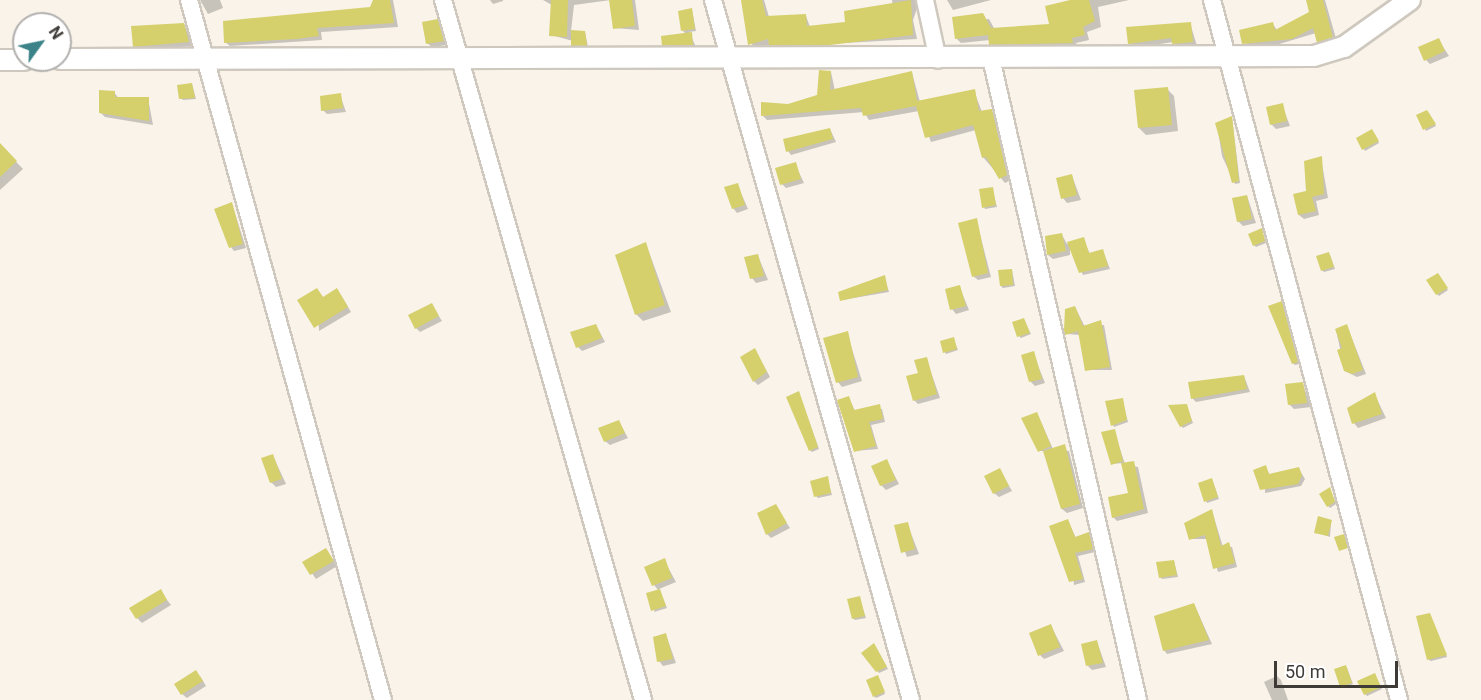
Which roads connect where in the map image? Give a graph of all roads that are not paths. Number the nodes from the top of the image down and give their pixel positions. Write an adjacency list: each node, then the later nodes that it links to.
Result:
1 (189, 0): 8 (street)
2 (443, 0): 10 (street)
3 (713, 0): 7 (street)
4 (925, 0): 13 (street)
5 (1212, 0): 9 (street)
6 (1410, 0): 9 (street)
7 (726, 54): 10 (street); 13 (street); 16 (street)
8 (206, 57): 10 (street); 12 (street); 14 (street)
9 (1226, 57): 11 (street); 18 (street)
10 (459, 58): 15 (street)
11 (990, 58): 13 (street); 17 (street)
12 (72, 59)
13 (938, 60)
14 (383, 700)
15 (643, 700)
16 (911, 700)
17 (1138, 700)
18 (1399, 700)

